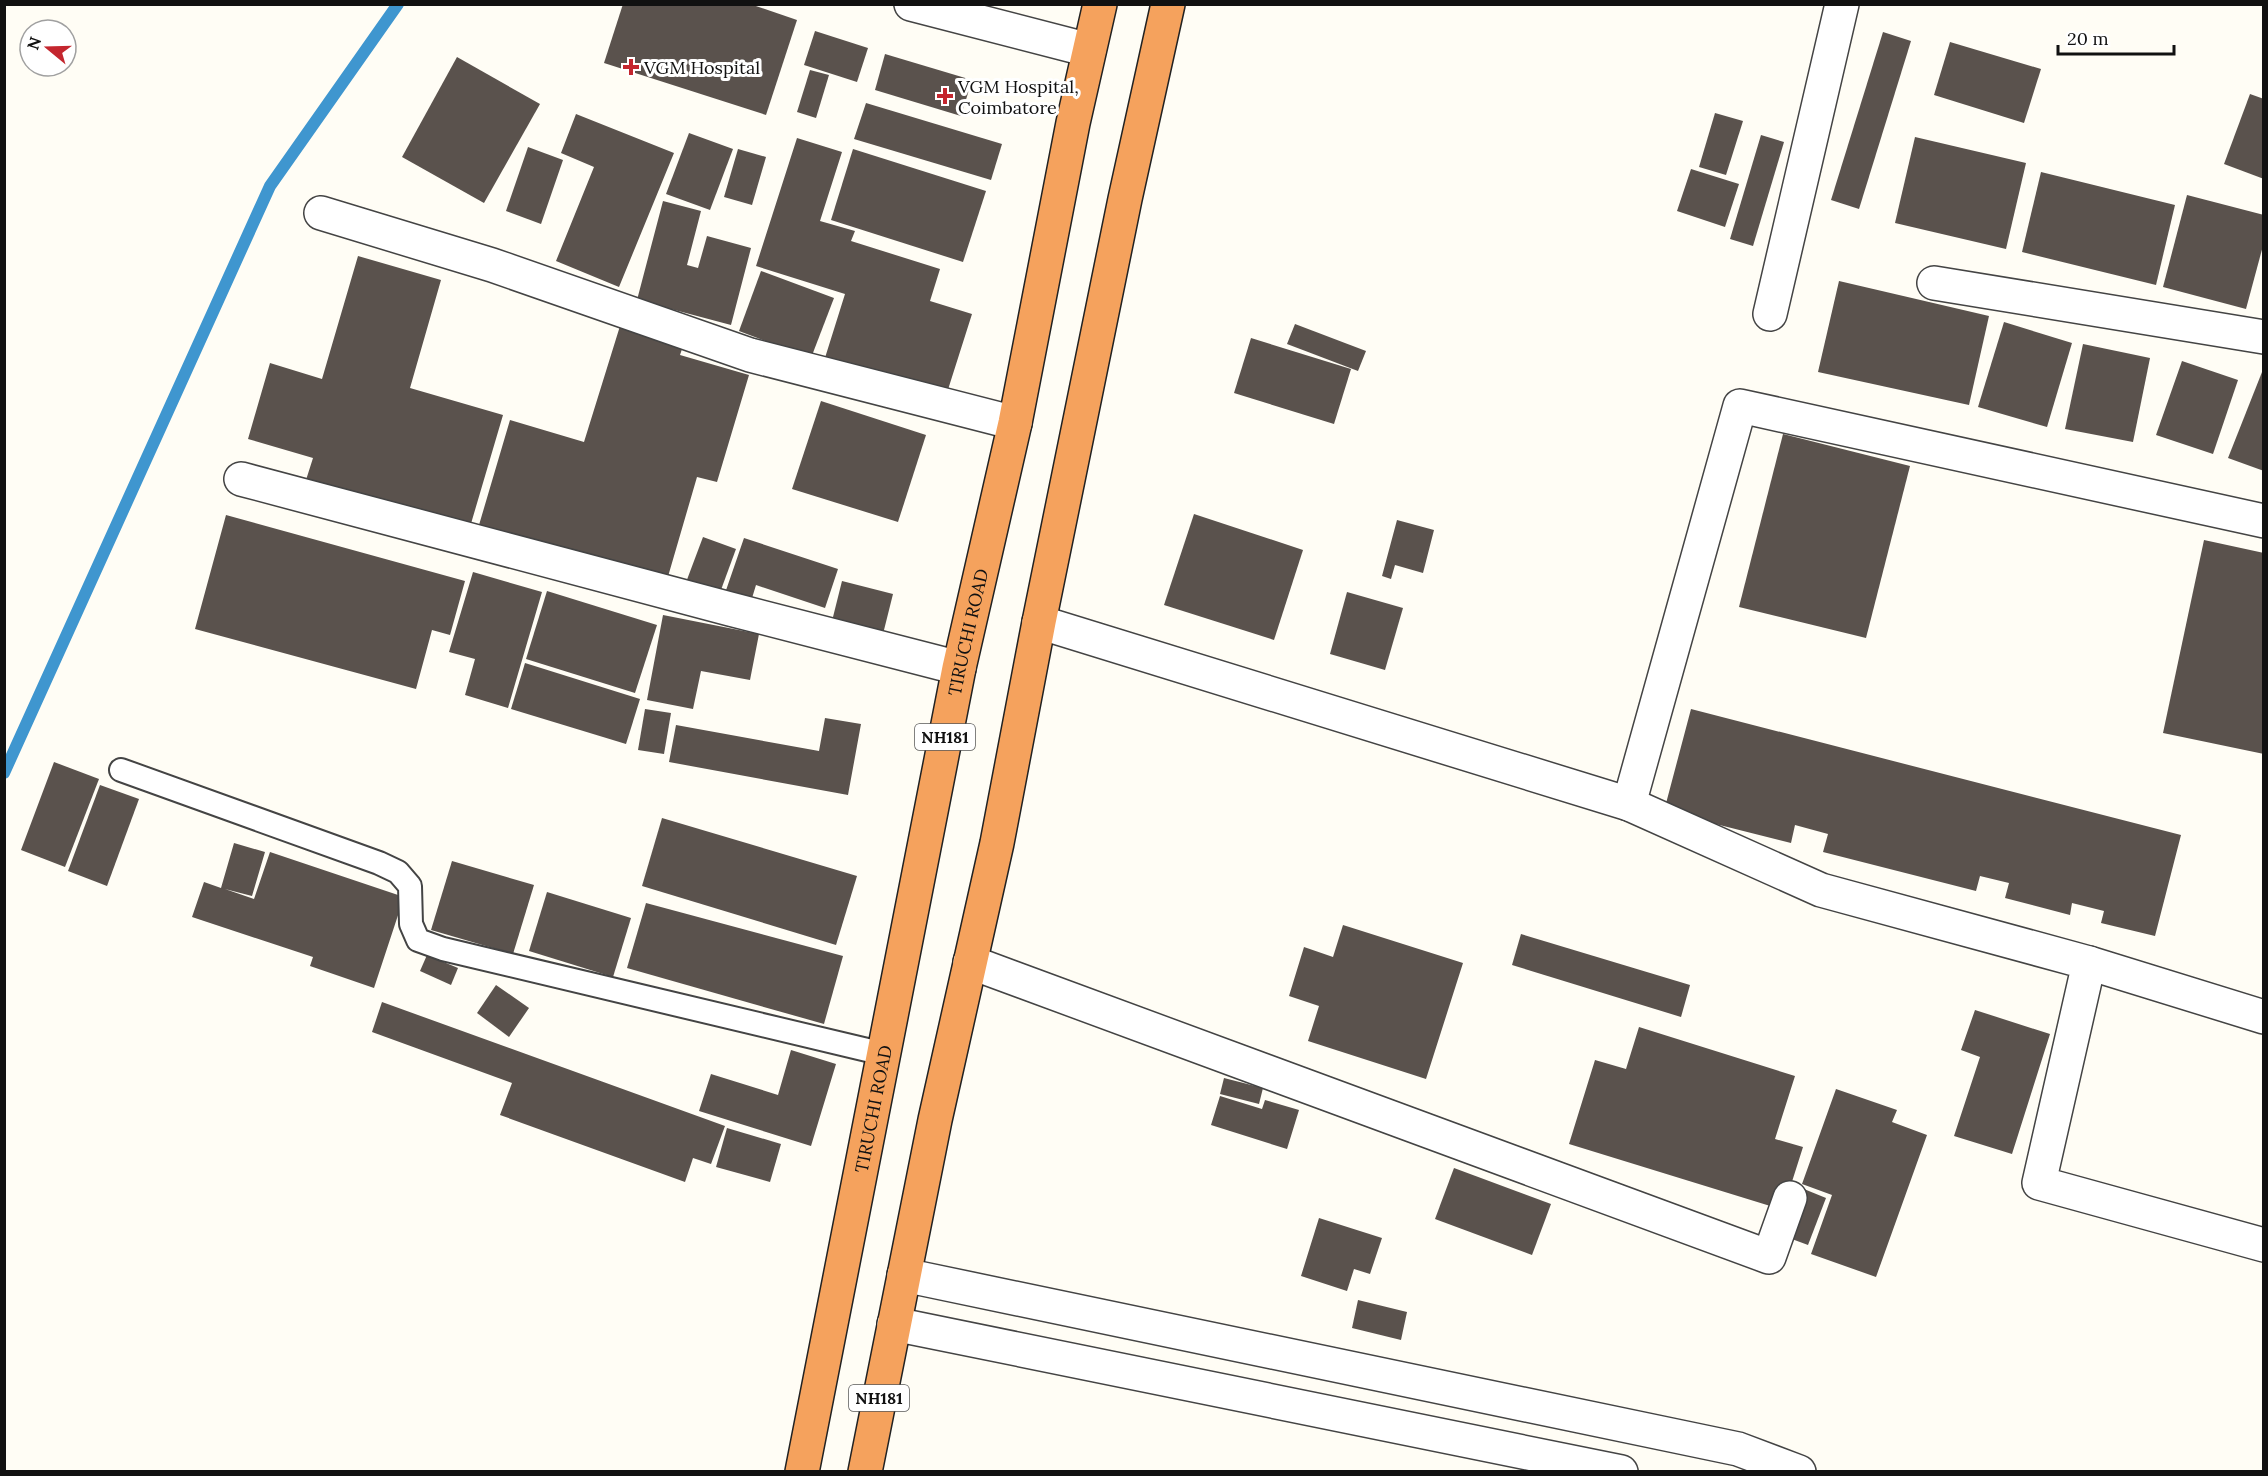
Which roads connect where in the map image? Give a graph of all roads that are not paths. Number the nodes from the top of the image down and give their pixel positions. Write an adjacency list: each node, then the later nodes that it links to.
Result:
1 (911, 4): 5 (street)
2 (1100, 4): 5 (highway, TIRUCHI ROAD / NH181)
3 (1168, 4): 13 (highway, NH181)
4 (1842, 4): 8 (street)
5 (1089, 50): 10 (highway, TIRUCHI ROAD / NH181)
6 (321, 213): 10 (street)
7 (1934, 283): 9 (street)
8 (1770, 314)
9 (2264, 338)
10 (1015, 423): 14 (highway, TIRUCHI ROAD / NH181)
11 (241, 479): 14 (street)
12 (2264, 521): 16 (street)
13 (1039, 622): 16 (street); 17 (highway, NH181)
14 (959, 668): 20 (highway, TIRUCHI ROAD / NH181)
15 (122, 770): 20 (lane)
16 (1629, 804): 18 (street)
17 (970, 962): 21 (street); 23 (highway, NH181)
18 (2089, 963): 19 (street); 22 (street)
19 (2264, 1017)
20 (884, 1054): 25 (highway, TIRUCHI ROAD / NH181)
21 (1790, 1198)
22 (2264, 1245)
23 (904, 1275): 24 (highway, NH181); 28 (street)
24 (894, 1324): 26 (highway, NH181); 27 (street)
25 (802, 1472)
26 (865, 1472)
27 (1622, 1472)
28 (1798, 1472)

